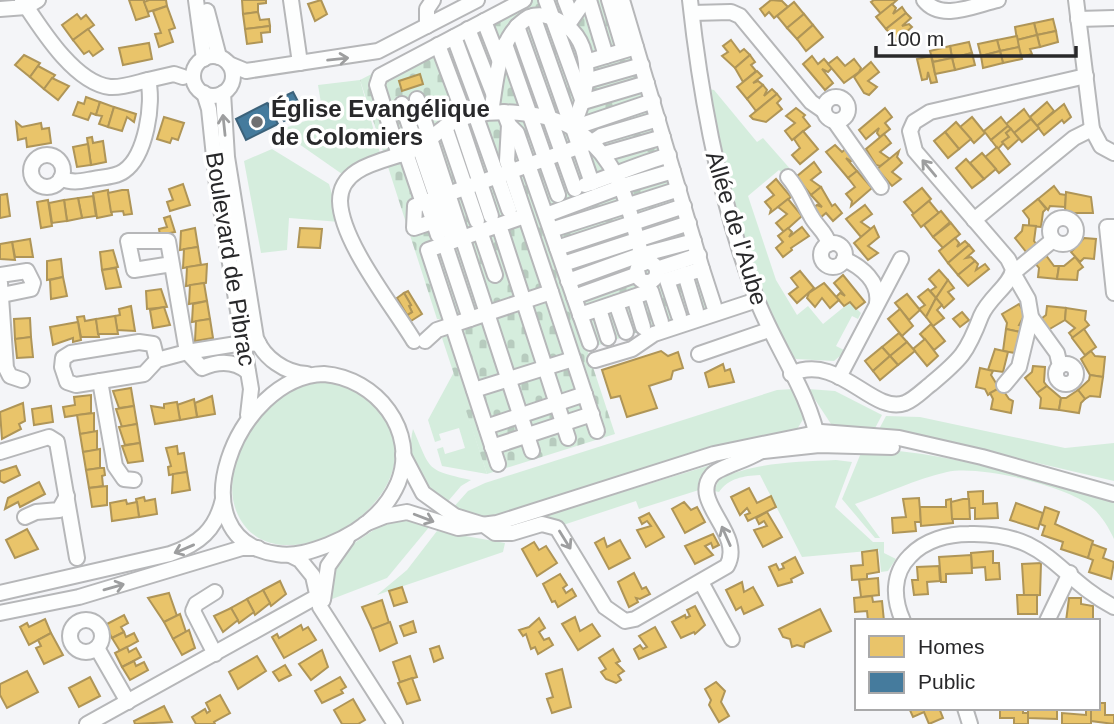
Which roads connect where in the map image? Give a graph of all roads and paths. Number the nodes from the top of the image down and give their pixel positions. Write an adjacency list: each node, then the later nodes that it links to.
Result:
1 (196, 0): 32 (street)
2 (205, 0): 32 (street)
3 (291, 0): 35 (street)
4 (433, 0): 25 (street)
5 (477, 0): 25 (street)
6 (546, 0): 20 (street)
7 (565, 0): 24 (street)
8 (585, 0): 24 (street); 31 (street)
9 (609, 0): 30 (street)
10 (622, 0): 30 (street)
11 (924, 0): 12 (street)
12 (998, 0)
13 (1076, 0): 22 (street)
14 (29, 2): 18 (street); 40 (street)
15 (522, 2): 19 (street); 26 (street)
16 (733, 6): 17 (street); 74 (street)
17 (691, 7): 113 (street, Allée de l'Aube)
18 (0, 9)
19 (498, 13): 23 (street); 26 (street)
20 (552, 17): 24 (street); 26 (street); 48 (street)
21 (1114, 18): 22 (street)
22 (1078, 19): 39 (street)
23 (484, 21): 27 (street); 33 (street)
24 (569, 22): 34 (street)
25 (427, 26): 35 (street, one-way to 25)
26 (520, 27): 33 (street); 51 (street); 53 (street); 55 (street)
27 (468, 29): 28 (street); 45 (street)
28 (454, 37): 29 (street); 50 (street)
29 (438, 45): 50 (street); 59 (street)
30 (630, 49): 31 (street); 36 (street)
31 (606, 56): 34 (street)
32 (217, 60): 37 (street); 43 (street, Boulevard de Pibrac); 44 (street, Boulevard de Pibrac)
33 (500, 62): 45 (street)
34 (586, 62): 41 (street)
35 (300, 63): 37 (street)
36 (642, 65): 41 (street); 42 (street)
37 (246, 71): 43 (street)
38 (178, 76): 40 (street)
39 (1086, 76): 56 (street); 85 (street, one-way to 39)
40 (148, 80): 70 (street)
41 (586, 81): 48 (street)
42 (647, 83): 47 (street); 48 (street)
43 (227, 88): 44 (street); 133 (street, Boulevard de Pibrac, one-way to 43)
44 (204, 93): 131 (street, Boulevard de Pibrac)
45 (494, 96): 50 (street)
46 (417, 99): 59 (street)
47 (653, 101): 52 (street); 55 (street)
48 (583, 102): 55 (street)
49 (402, 104): 59 (street)
50 (484, 116): 51 (street); 54 (street); 65 (street); 68 (street); 68 (street); 72 (street)
51 (530, 116): 53 (street); 64 (street)
52 (658, 119): 57 (street); 58 (street)
53 (551, 120): 55 (street); 60 (street)
54 (445, 127): 59 (street); 72 (street)
55 (572, 127): 58 (street)
56 (1092, 129): 61 (street); 85 (street)
57 (663, 137): 62 (street); 63 (street)
58 (586, 144): 60 (street); 62 (street); 71 (street)
59 (414, 148): 78 (street); 78 (street); 126 (street)
60 (562, 153): 64 (street); 75 (street)
61 (1114, 153)
62 (604, 154): 67 (street)
63 (668, 155): 66 (street); 67 (street)
64 (545, 159): 65 (street); 77 (street)
65 (528, 165): 68 (street); 79 (street)
66 (673, 171): 73 (street); 76 (street)
67 (617, 173): 71 (street); 73 (street)
68 (504, 174): 72 (street); 82 (street); 84 (street)
69 (788, 177): 116 (street)
70 (61, 178)
71 (592, 183): 75 (street)
72 (473, 185): 78 (street); 87 (street)
73 (623, 187): 80 (street); 83 (street)
74 (881, 187)
75 (575, 189): 77 (street)
76 (679, 189): 80 (street); 81 (street)
77 (558, 195): 79 (street)
78 (434, 199): 90 (street); 90 (street); 92 (street)
79 (541, 201): 83 (street)
80 (628, 204): 86 (street); 91 (street)
81 (684, 206): 86 (street); 88 (street)
82 (509, 210)
83 (546, 215): 91 (street)
84 (525, 216): 87 (street); 109 (street)
85 (974, 220): 102 (street)
86 (632, 221): 93 (street); 96 (street)
87 (487, 223): 92 (street); 106 (street); 114 (street)
88 (689, 223): 93 (street); 95 (street)
89 (1114, 226): 101 (street)
90 (442, 230): 92 (street); 124 (street); 126 (street)
91 (551, 230): 96 (street)
92 (462, 238): 120 (street)
93 (637, 238): 100 (street); 103 (street)
94 (1053, 240): 102 (street)
95 (694, 241): 98 (street); 103 (street)
96 (557, 248): 100 (street)
97 (901, 259): 116 (street)
98 (700, 262): 103 (street); 104 (street); 117 (street)
99 (172, 264): 134 (street)
100 (563, 264): 107 (street)
101 (1113, 267): 110 (street)
102 (1013, 273): 123 (street); 144 (street)
103 (651, 274): 104 (street); 107 (street); 111 (street); 112 (street); 122 (street); 125 (street)
104 (685, 274): 119 (street)
105 (0, 275): 108 (street)
106 (495, 275)
107 (568, 281): 111 (street)
108 (1, 289): 146 (street)
109 (551, 292): 114 (street); 136 (street)
110 (1114, 293)
111 (574, 297): 121 (street)
112 (634, 297): 115 (street); 127 (street)
113 (757, 300): 128 (street, Allée de l'Aube); 138 (street)
114 (523, 301): 120 (street); 140 (street)
115 (616, 303): 118 (street); 129 (street)
116 (877, 303): 144 (street)
117 (713, 306)
118 (599, 309): 121 (street); 130 (street)
119 (696, 311)
120 (487, 313): 124 (street); 145 (street)
121 (580, 315): 132 (street)
122 (679, 316)
123 (1031, 317): 139 (street); 148 (street)
124 (470, 319): 126 (street)
125 (661, 322)
126 (453, 325): 149 (street)
127 (643, 327)
128 (769, 330): 135 (street); 143 (street, Allée de l'Aube)
129 (626, 332)
130 (608, 338)
131 (243, 343): 133 (street); 134 (street); 141 (street, Boulevard de Pibrac)
132 (590, 343)
133 (259, 344): 142 (street, Boulevard de Pibrac)
134 (187, 352): 137 (street); 141 (street)
135 (699, 354)
136 (573, 359): 140 (street); 150 (street)
137 (157, 360): 147 (street); 147 (street)
138 (595, 360)
139 (1060, 366)
140 (545, 367): 145 (street); 151 (street)
141 (248, 372): 154 (street, Boulevard de Pibrac)
142 (315, 374): 154 (street); 165 (street)
143 (791, 374): 144 (street); 160 (street, Allée de l'Aube)
144 (839, 377)
145 (508, 379): 149 (street); 153 (street)
146 (22, 380)
147 (100, 381): 168 (street)
148 (1004, 385)
149 (474, 390): 156 (street)
150 (585, 394): 151 (street); 152 (street)
151 (557, 403): 153 (street); 155 (street)
152 (592, 414): 155 (street); 157 (street)
153 (521, 416): 156 (street); 158 (street)
154 (246, 423): 172 (street)
155 (563, 423): 158 (street); 159 (street)
156 (486, 428): 161 (street)
157 (597, 431)
158 (527, 435): 161 (street); 162 (street)
159 (568, 438)
160 (818, 439): 163 (street); 166 (street); 169 (street)
161 (492, 447): 167 (street)
162 (533, 451)
163 (761, 451): 166 (street); 181 (street, one-way to 163)
164 (0, 452): 171 (street)
165 (403, 455): 174 (street); 175 (street)
166 (695, 462): 175 (street)
167 (498, 464)
168 (134, 480)
169 (1107, 487): 170 (street)
170 (1114, 494)
171 (67, 496): 173 (street); 179 (street)
172 (223, 498): 177 (street); 184 (street, one-way to 184)
173 (24, 517)
174 (365, 524): 175 (street, one-way to 175); 176 (street)
175 (484, 525): 181 (street, one-way to 181)
176 (351, 534): 178 (street); 190 (street)
177 (258, 548): 178 (street); 185 (street, one-way to 177)
178 (290, 555): 186 (street)
179 (78, 558)
180 (1070, 573): 182 (street); 191 (street); 192 (street)
181 (701, 582): 194 (street)
182 (1084, 586): 187 (street); 188 (street)
183 (215, 592): 196 (street)
184 (0, 593)
185 (79, 597): 189 (street); 193 (street)
186 (316, 597): 190 (street); 196 (street)
187 (1114, 598)
188 (1114, 607)
189 (0, 612)
190 (325, 615): 199 (street)
191 (902, 619)
192 (1049, 619)
193 (85, 620): 195 (street); 195 (street)
194 (732, 639)
195 (97, 648): 197 (street)
196 (215, 654): 197 (street)
197 (128, 702): 198 (street)
198 (87, 724)
199 (394, 724)

